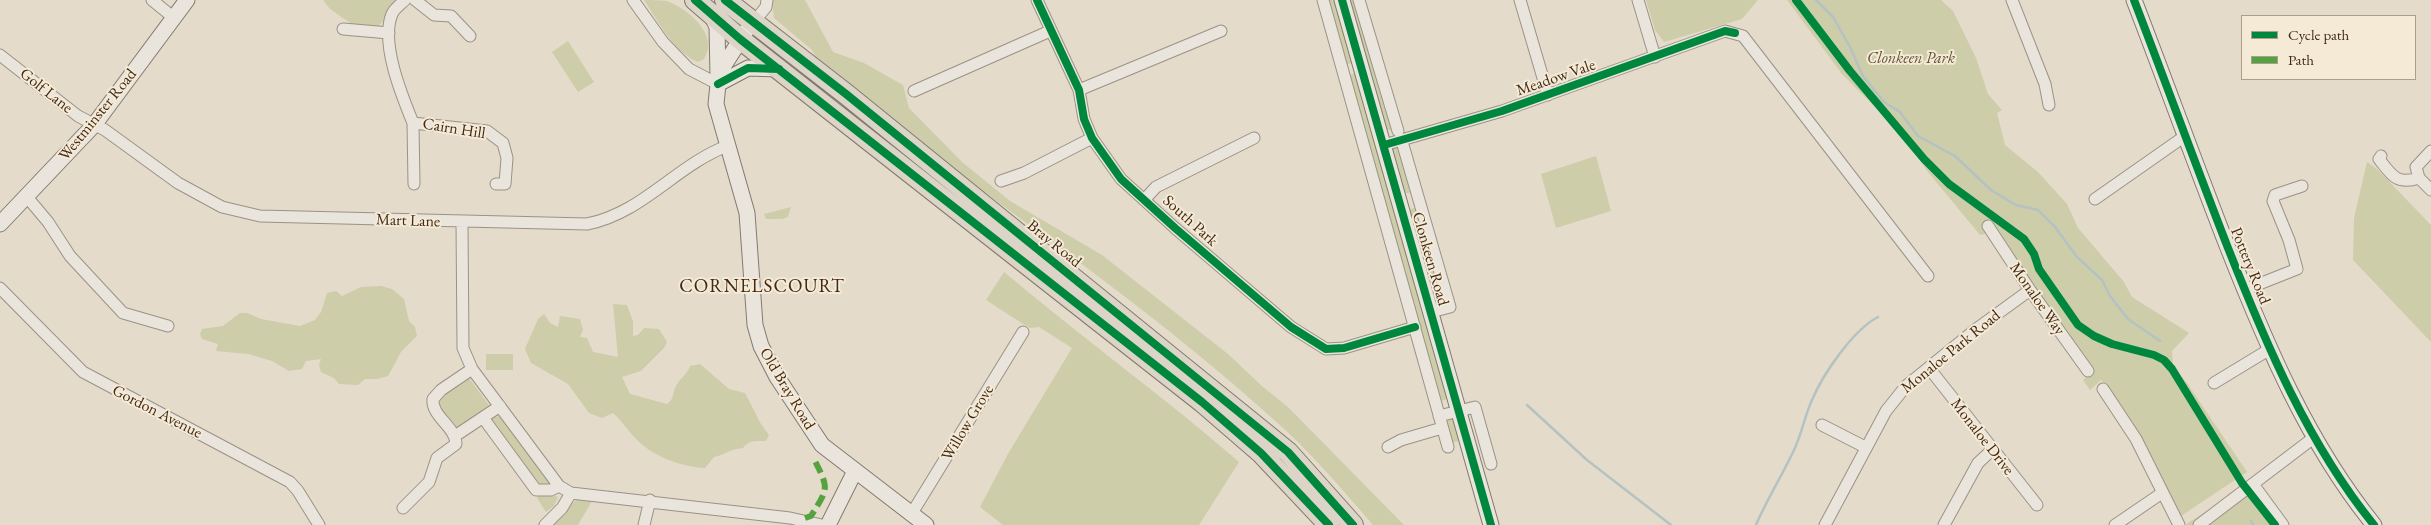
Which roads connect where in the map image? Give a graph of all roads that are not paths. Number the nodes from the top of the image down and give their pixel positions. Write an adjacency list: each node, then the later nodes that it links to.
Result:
1 (152, 0): 17 (street)
2 (188, 0): 17 (main road, Westminster Road)
3 (405, 0): 22 (street, Cairn Hill)
4 (415, 0): 23 (street)
5 (633, 0): 30 (street)
6 (695, 0): 16 (highway, Bray Road)
7 (767, 0): 18 (street, Old Bray Road)
8 (1037, 0): 21 (street, South Park)
9 (1324, 0): 29 (street, Clonkeen Road)
10 (1342, 0): 28 (main road, Clonkeen Road)
11 (1359, 0): 37 (street)
12 (1520, 0): 33 (street, Meadow Vale)
13 (1638, 0): 26 (street)
14 (2012, 0): 34 (street)
15 (2134, 0): 38 (main road, Pottery Road)
16 (718, 7): 18 (highway, Bray Road); 24 (highway, Bray Road); 30 (main road)
17 (174, 18): 36 (main road, Westminster Road)
18 (753, 23): 24 (main road, Old Bray Road); 101 (highway, Bray Road)
19 (343, 29): 22 (street)
20 (1221, 31): 31 (street)
21 (1050, 32): 31 (street, South Park); 32 (street)
22 (389, 33): 35 (street, Cairn Hill)
23 (470, 36)
24 (740, 39): 27 (highway, Bray Road); 30 (main road, Old Bray Road)
25 (0, 55): 36 (street, Golf Lane)
26 (1654, 57): 33 (street, Meadow Vale); 58 (street, Meadow Vale)
27 (779, 69): 30 (main road); 100 (highway, Bray Road)
28 (1363, 73): 29 (street); 41 (main road, Clonkeen Road)
29 (1346, 78): 64 (street, Clonkeen Road)
30 (718, 84): 43 (main road, Old Bray Road)
31 (1079, 90): 39 (street, South Park)
32 (914, 91)
33 (1548, 95): 41 (street, Meadow Vale)
34 (2049, 105)
35 (413, 123): 48 (street, Cairn Hill); 49 (street, Cairn Hill)
36 (94, 125): 52 (main road, Westminster Road); 55 (street, Mart Lane)
37 (1398, 131)
38 (2185, 136): 54 (street); 61 (main road, Pottery Road)
39 (1092, 138): 47 (street); 53 (street, South Park)
40 (1254, 138): 53 (street, South Park)
41 (1384, 145): 62 (main road, Clonkeen Road)
42 (1403, 145): 62 (street, Clonkeen Road)
43 (727, 146): 55 (street, Mart Lane); 85 (main road, Old Bray Road)
44 (2431, 151): 46 (street)
45 (2381, 156): 46 (street)
46 (2419, 178): 51 (street)
47 (1001, 181)
48 (414, 184)
49 (496, 184)
50 (2302, 186): 61 (street)
51 (2431, 190)
52 (27, 197): 56 (main road, Westminster Road); 63 (street)
53 (1145, 199): 64 (street, South Park)
54 (2095, 199)
55 (462, 222): 68 (street)
56 (0, 224)
57 (1988, 226): 60 (street, Monaloe Way)
58 (1928, 276)
59 (0, 288): 94 (street, Gordon Avenue)
60 (2030, 290): 67 (street, Monaloe Park Road); 69 (street, Monaloe Way)
61 (2244, 290): 66 (main road, Pottery Road)
62 (1431, 312): 73 (main road, Clonkeen Road)
63 (168, 326)
64 (1415, 328): 74 (street, Clonkeen Road)
65 (1023, 332): 93 (street, Willow Grove)
66 (2270, 349): 70 (street); 78 (main road, Pottery Road)
67 (1928, 368): 82 (street, Monaloe Park Road); 83 (street, Monaloe Drive)
68 (472, 369): 72 (street); 79 (street)
69 (2088, 371)
70 (2214, 383)
71 (2103, 389): 89 (street)
72 (500, 406): 75 (street); 87 (street)
73 (1459, 410): 74 (street); 84 (street); 102 (main road, Clonkeen Road)
74 (1439, 416): 77 (street, Clonkeen Road)
75 (484, 418): 79 (street); 87 (street)
76 (1822, 425): 82 (street)
77 (1442, 428): 80 (street); 81 (street, Clonkeen Road)
78 (2316, 436): 86 (street); 109 (main road, Pottery Road)
79 (456, 438): 92 (street)
80 (1388, 447)
81 (1448, 447)
82 (1865, 447): 103 (street, Monaloe Park Road)
83 (1992, 450): 91 (street, Monaloe Drive); 104 (street)
84 (1491, 464)
85 (855, 471): 93 (main road, Old Bray Road); 98 (main road)
86 (2253, 484): 107 (street); 108 (street)
87 (559, 486): 88 (street)
88 (571, 492): 90 (street); 95 (street)
89 (2162, 493): 105 (street); 106 (street)
90 (650, 500): 96 (street); 97 (street)
91 (2037, 505)
92 (403, 508)
93 (912, 513): 99 (main road, Old Bray Road)
94 (319, 525)
95 (545, 525)
96 (644, 525)
97 (822, 525)
98 (828, 525)
99 (926, 525)
100 (1329, 525)
101 (1353, 525)
102 (1492, 525)
103 (1826, 525)
104 (1944, 525)
105 (2115, 525)
106 (2179, 525)
107 (2198, 525)
108 (2283, 525)
109 (2374, 525)

